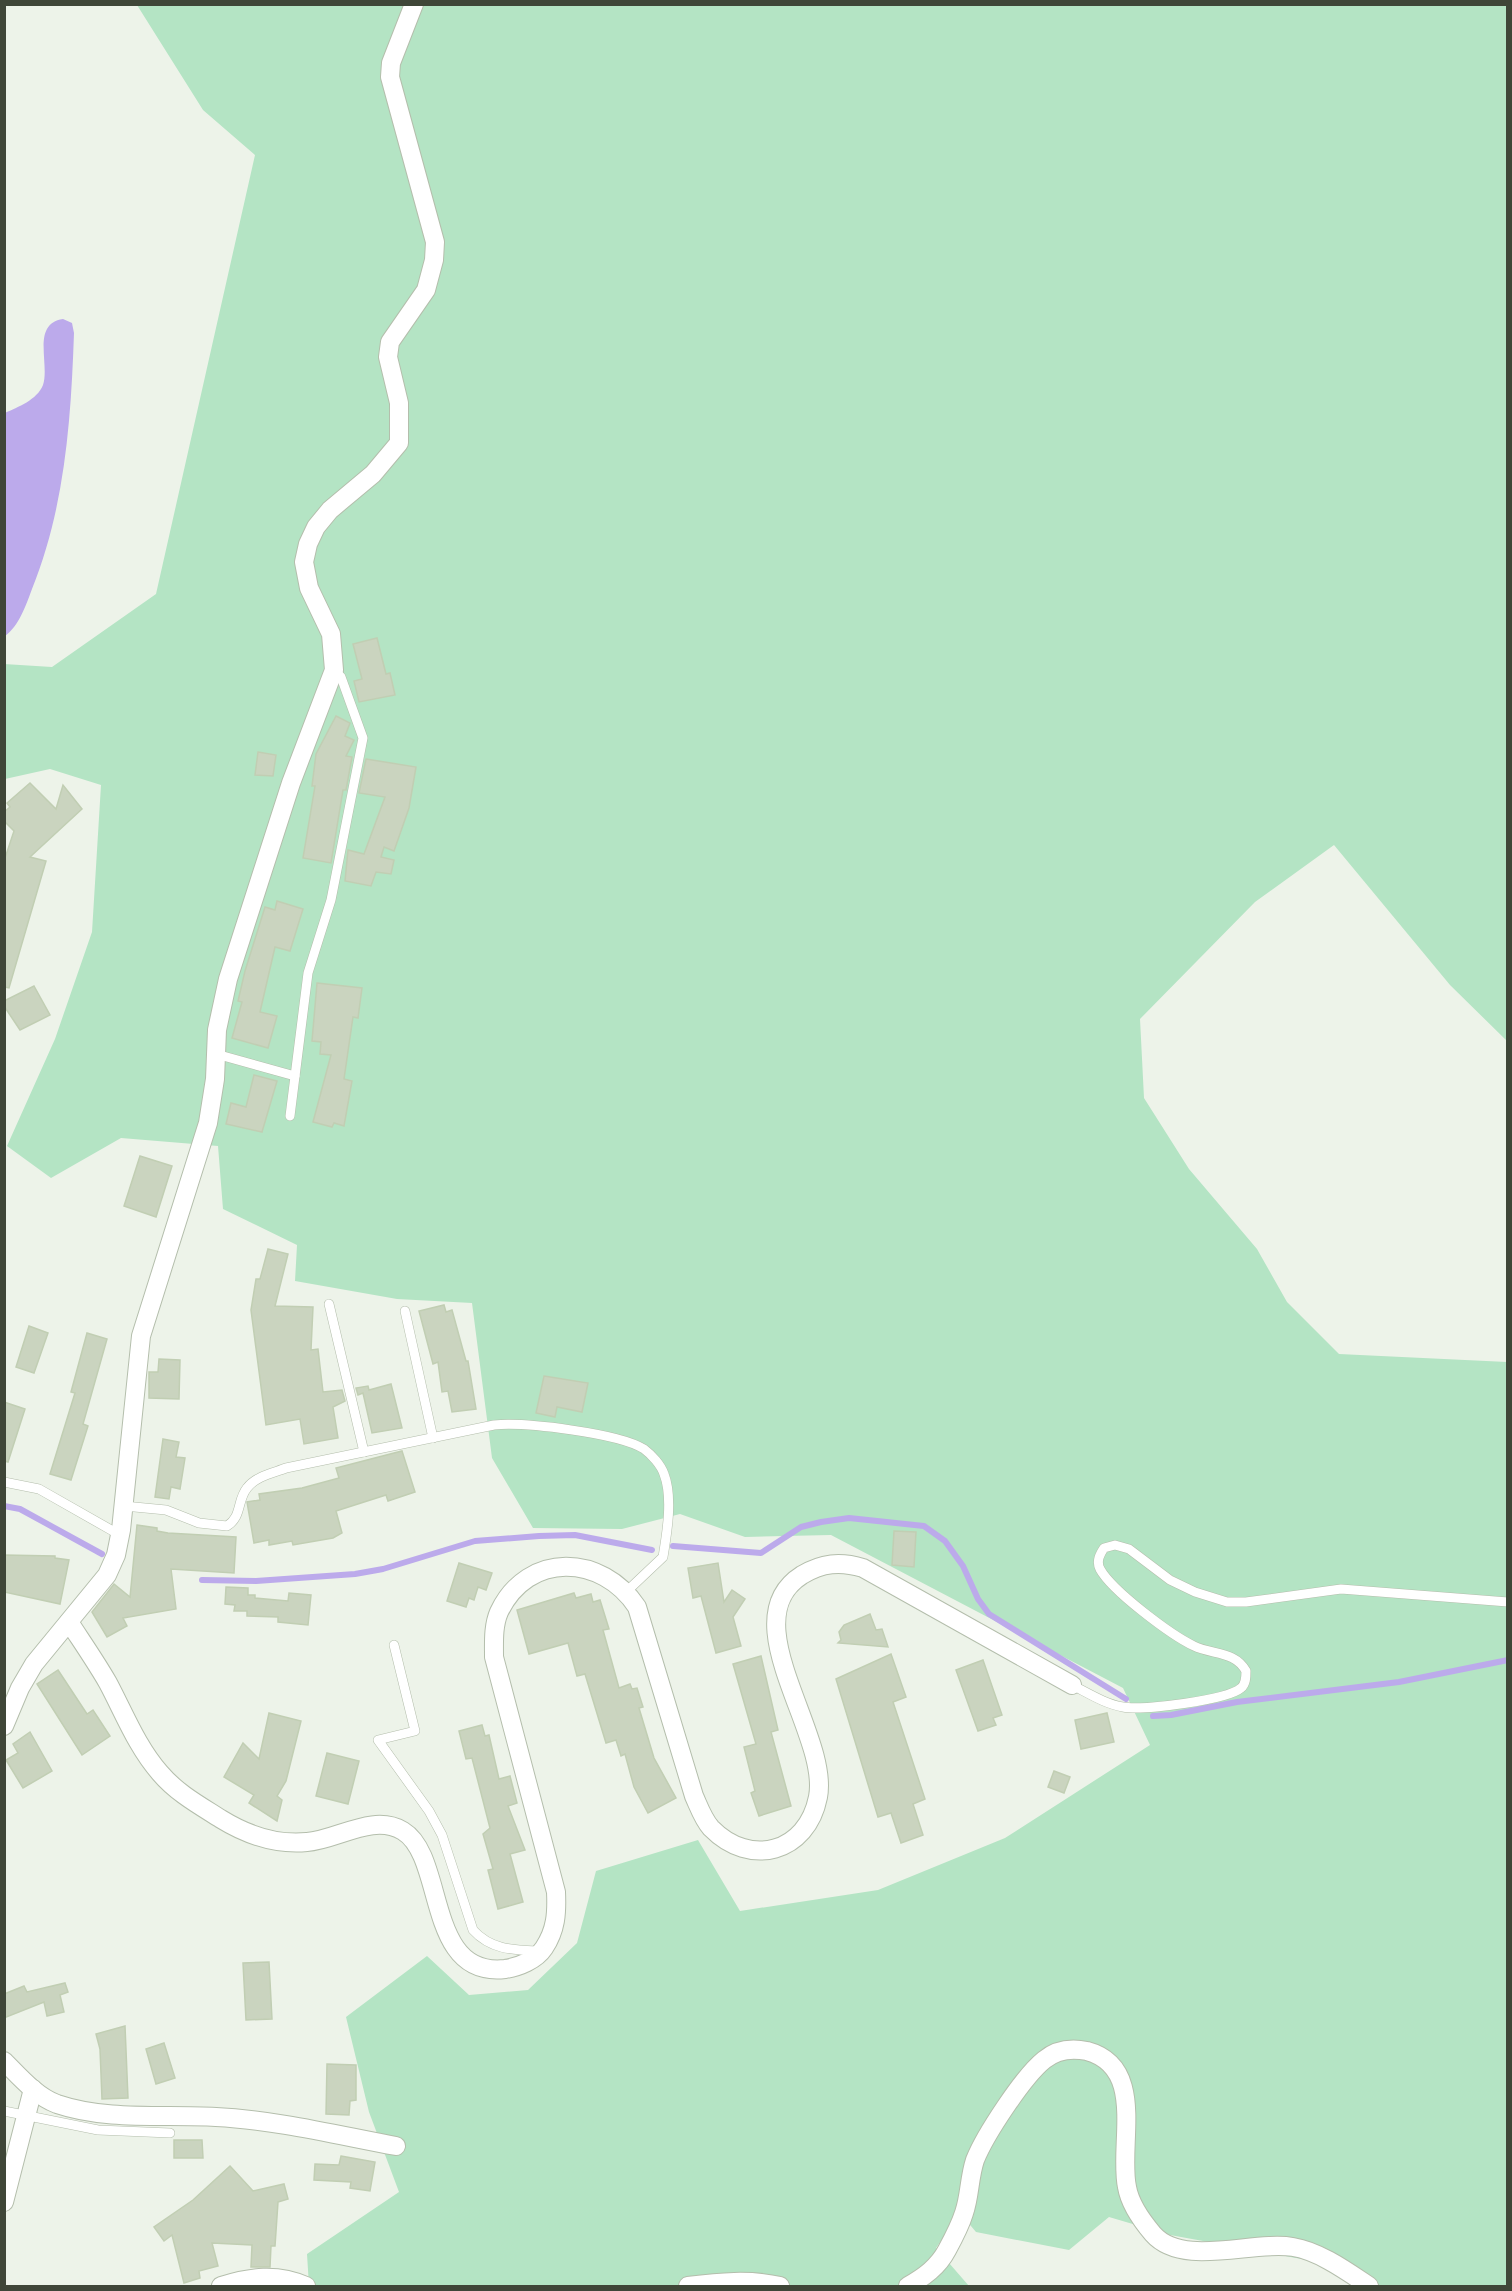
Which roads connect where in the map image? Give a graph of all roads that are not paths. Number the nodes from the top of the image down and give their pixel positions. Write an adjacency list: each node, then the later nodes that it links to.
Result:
1 (414, 4): 2 (street)
2 (334, 670): 3 (street); 4 (lane)
3 (216, 1054): 4 (lane); 11 (street)
4 (295, 1076): 5 (lane)
5 (290, 1116)
6 (328, 1304): 9 (lane)
7 (405, 1311): 8 (lane)
8 (433, 1438): 9 (lane); 13 (lane)
9 (364, 1452): 11 (lane)
10 (4, 1482): 12 (lane)
11 (124, 1506): 12 (street)
12 (120, 1535): 15 (street)
13 (627, 1592): 17 (street); 19 (street)
14 (1508, 1602): 17 (lane)
15 (69, 1622): 18 (street); 19 (street)
16 (394, 1645): 19 (lane)
17 (1072, 1685)
18 (4, 1726)
19 (542, 1951)
20 (4, 2061): 21 (street)
21 (33, 2089): 23 (street); 25 (street)
22 (4, 2111): 23 (lane)
23 (27, 2117): 24 (lane); 26 (street)
24 (170, 2133)
25 (396, 2146)
26 (4, 2202)
27 (221, 2286): 28 (street)
28 (306, 2286)
29 (688, 2286): 30 (street)
30 (780, 2286)
31 (908, 2286): 32 (street)
32 (1369, 2286)

